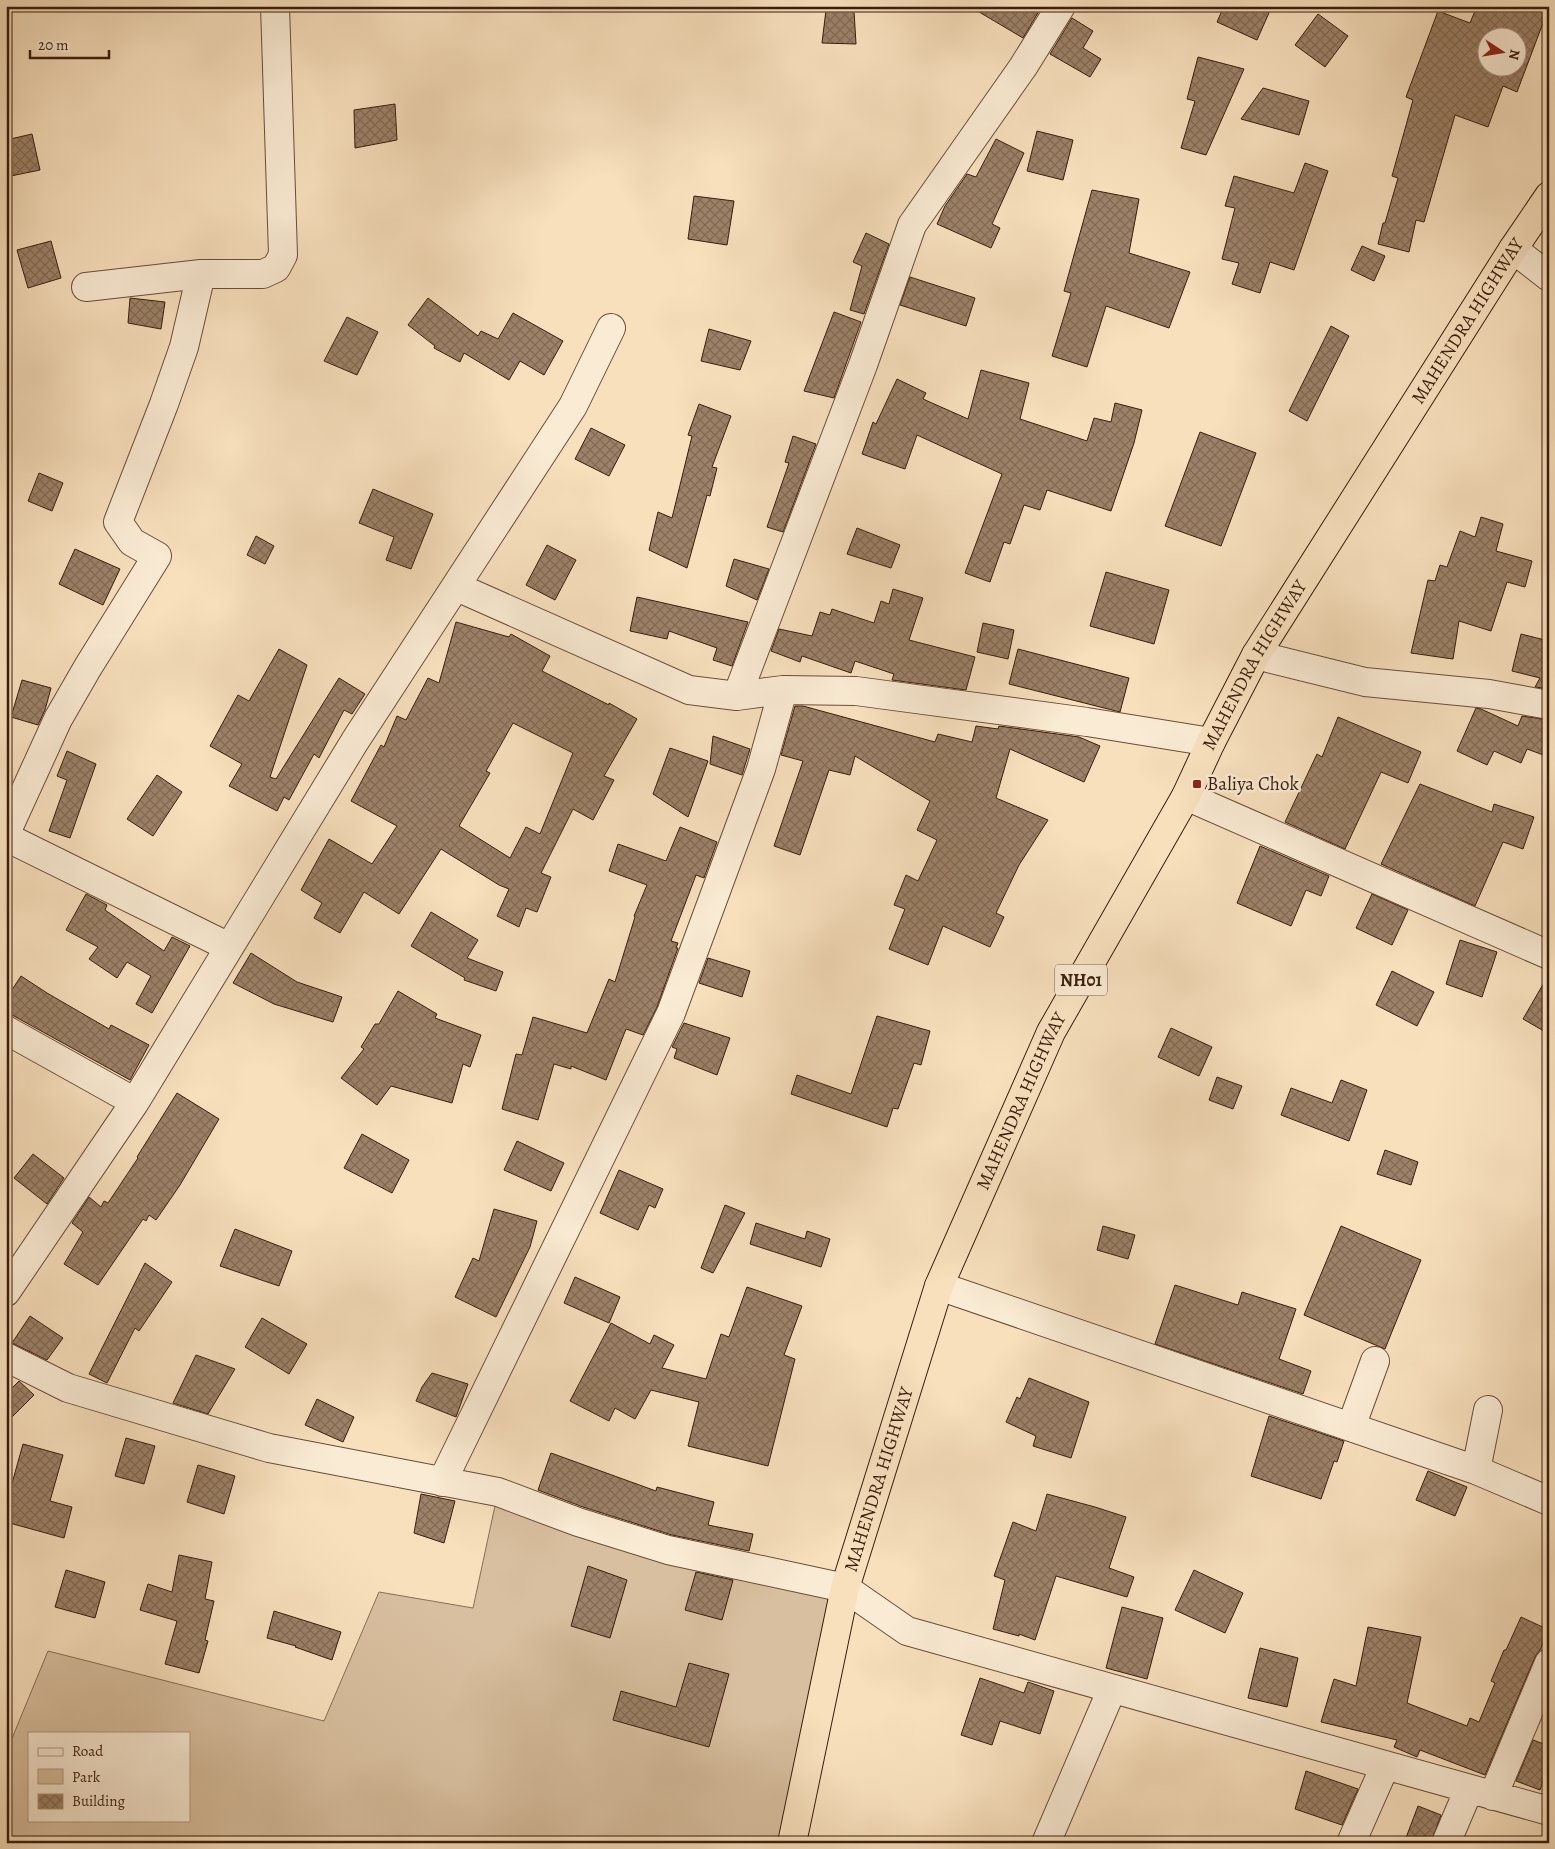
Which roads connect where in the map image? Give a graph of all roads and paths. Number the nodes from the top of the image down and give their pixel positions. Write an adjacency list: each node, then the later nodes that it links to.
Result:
1 (276, 6): 5 (street)
2 (1061, 6): 12 (street)
3 (1549, 196): 4 (highway, MAHENDRA HIGHWAY / NH01)
4 (1512, 249): 6 (street); 10 (highway, MAHENDRA HIGHWAY / NH01)
5 (201, 274): 7 (street); 16 (street)
6 (1549, 277)
7 (86, 287)
8 (611, 328): 9 (street)
9 (457, 587): 12 (street); 18 (street)
10 (1256, 655): 13 (street); 14 (highway, MAHENDRA HIGHWAY / NH01)
11 (783, 690): 12 (street); 14 (street); 29 (street)
12 (737, 696)
13 (1549, 705)
14 (1211, 742): 15 (highway, MAHENDRA HIGHWAY / NH01)
15 (1186, 796): 19 (street); 22 (highway, MAHENDRA HIGHWAY / NH01)
16 (6, 833)
17 (6, 838): 18 (street)
18 (229, 947): 21 (street)
19 (1549, 955)
20 (6, 1030): 21 (street)
21 (135, 1102): 23 (street)
22 (939, 1286): 27 (street); 31 (highway, MAHENDRA HIGHWAY / NH01)
23 (6, 1292)
24 (6, 1357): 29 (street)
25 (1375, 1361): 27 (street)
26 (1488, 1410): 28 (street)
27 (1351, 1427): 28 (street)
28 (1476, 1470): 30 (street)
29 (442, 1482): 31 (street)
30 (1549, 1501)
31 (845, 1588): 33 (street); 37 (highway, MAHENDRA HIGHWAY / NH01)
32 (1549, 1663): 35 (street)
33 (1112, 1689): 34 (street); 38 (street)
34 (1385, 1766): 35 (street); 39 (street)
35 (1481, 1792): 36 (street); 40 (street)
36 (1549, 1811)
37 (792, 1843)
38 (1046, 1843)
39 (1352, 1843)
40 (1446, 1843)

